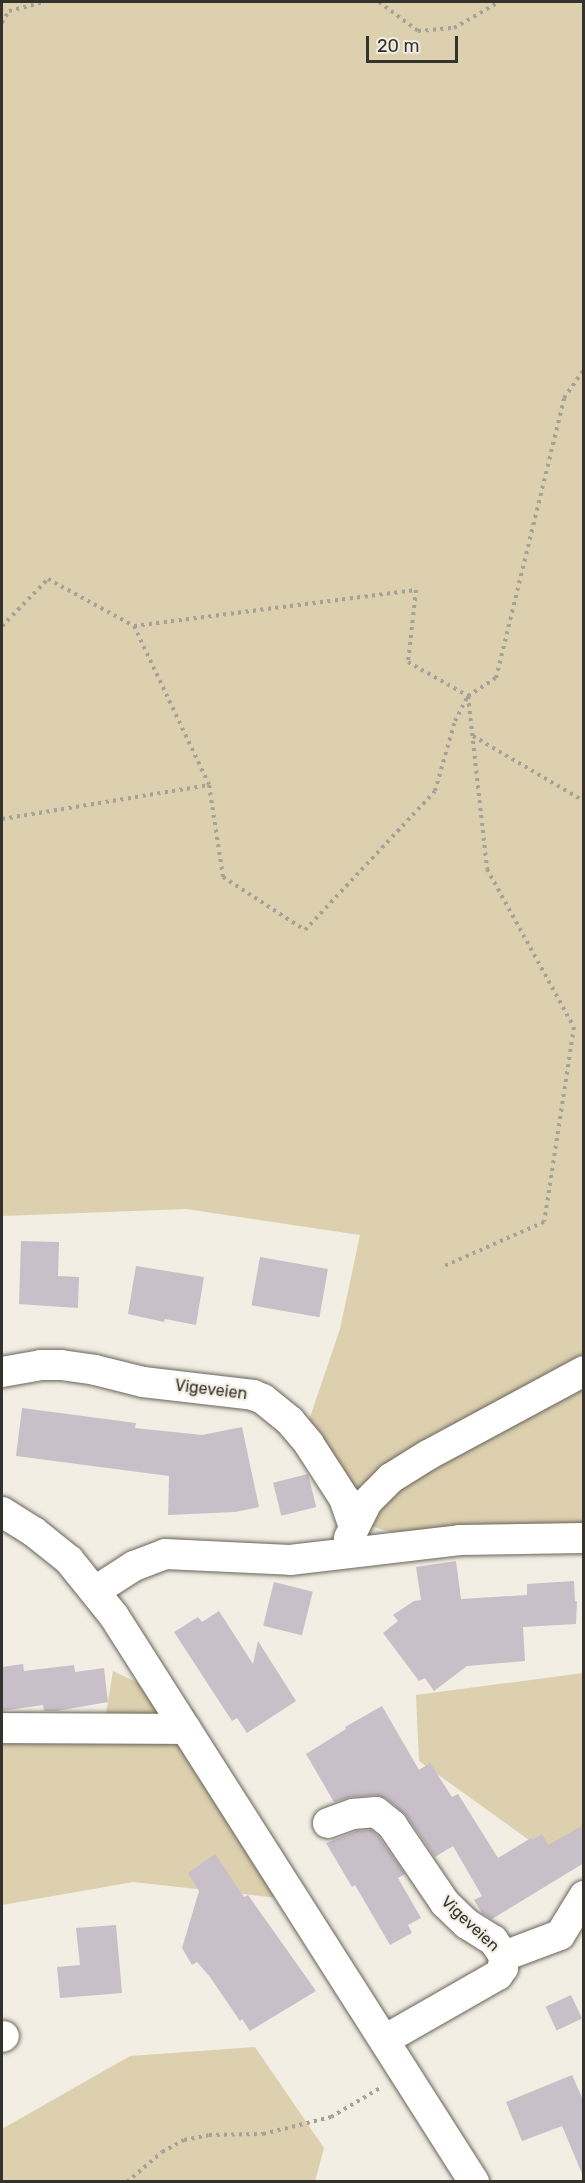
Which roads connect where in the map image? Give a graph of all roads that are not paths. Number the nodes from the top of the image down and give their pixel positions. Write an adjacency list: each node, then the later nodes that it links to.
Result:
1 (584, 1371): 4 (street)
2 (2, 1372): 4 (street, Vigeveien)
3 (2, 1512): 7 (street)
4 (354, 1527): 6 (street)
5 (584, 1538): 6 (street)
6 (339, 1555): 7 (street)
7 (95, 1591): 9 (street)
8 (2, 1728): 9 (street)
9 (186, 1729): 14 (street)
10 (328, 1822): 13 (street, Vigeveien)
11 (584, 1896): 12 (street)
12 (572, 1941): 13 (street)
13 (504, 1956): 14 (street, Vigeveien)
14 (386, 2039): 15 (street)
15 (474, 2181)

